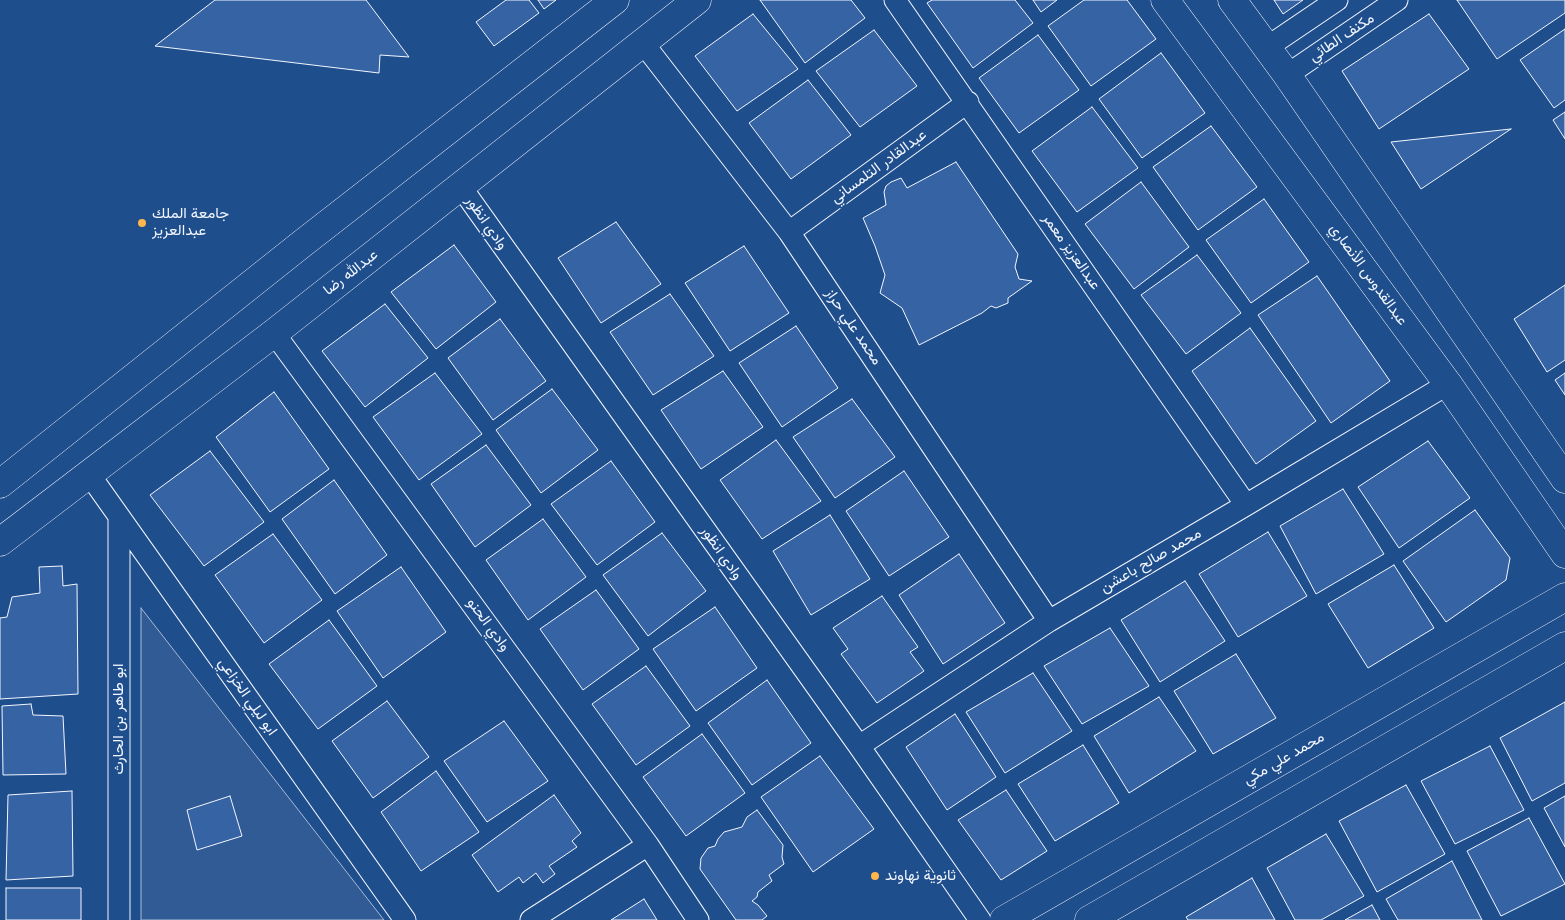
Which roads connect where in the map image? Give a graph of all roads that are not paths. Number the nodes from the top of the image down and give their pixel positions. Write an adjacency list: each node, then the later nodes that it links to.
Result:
1 (615, 0): 18 (street)
2 (697, 0): 8 (street, عبدالله رضا)
3 (895, 0): 11 (street, عبدالعزيز معمر)
4 (1166, 0): 15 (street, عبدالقدوس الأنصاري)
5 (1232, 0): 9 (street)
6 (1337, 0): 9 (street)
7 (1397, 0): 10 (street, مكنف الطائي)
8 (643, 43): 12 (street, عبدالله رضا); 13 (street, محمد علي حراز)
9 (1266, 48): 10 (street)
10 (1287, 75): 17 (street)
11 (968, 102): 13 (street, عبدالقادر التلمساني); 19 (street, عبدالعزيز معمر)
12 (461, 187): 14 (street, عبدالله رضا); 26 (street, وادي انظور)
13 (789, 232): 24 (street, محمد علي حراز)
14 (274, 333): 16 (street, عبدالله رضا); 27 (street, وادي الحنو)
15 (1448, 384): 19 (street, محمد صالح باعشن); 22 (street, عبدالقدوس الأنصاري)
16 (89, 474): 20 (street, ابو ليلي الخزاعي); 21 (street, عبدالله رضا)
17 (1565, 478)
18 (0, 484)
19 (1246, 506): 24 (street, محمد صالح باعشن)
20 (118, 517): 28 (street, ابو طاهر بن الحارث); 29 (street, ابو ليلي الخزاعي)
21 (0, 542)
22 (1565, 554)
23 (1565, 598): 33 (street, محمد علي مكي)
24 (1049, 621): 26 (street, محمد صالح باعشن)
25 (1565, 646): 34 (street)
26 (859, 746): 32 (street, وادي انظور)
27 (648, 845): 30 (street); 31 (street, وادي الحنو)
28 (118, 920)
29 (405, 920)
30 (531, 920)
31 (698, 920)
32 (980, 920)
33 (1004, 920)
34 (1089, 920)

